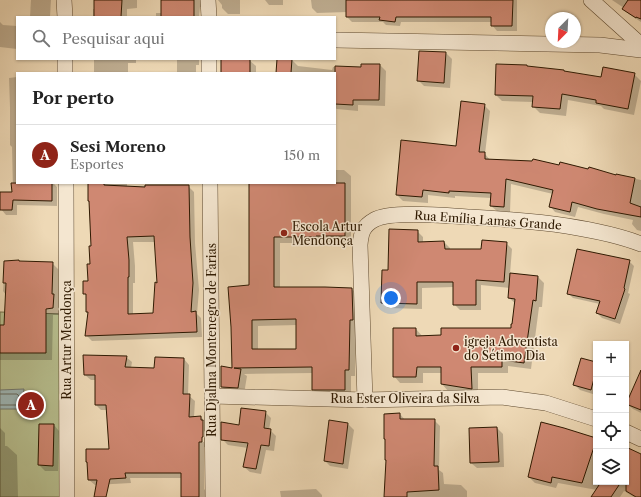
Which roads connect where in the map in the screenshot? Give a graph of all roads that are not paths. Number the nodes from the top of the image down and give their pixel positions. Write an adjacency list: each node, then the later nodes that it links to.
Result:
1 (64, 0): 4 (street)
2 (208, 0): 5 (street)
3 (592, 0): 7 (street)
4 (65, 16)
5 (209, 16)
6 (336, 40): 8 (street)
7 (641, 45)
8 (641, 50)
9 (65, 60): 11 (street)
10 (209, 60): 12 (street)
11 (65, 72)
12 (209, 72)
13 (66, 184): 21 (street, Rua Artur Mendonça)
14 (210, 184): 16 (street, Rua Djalma Montenegro de Farias)
15 (641, 244): 17 (street, Rua Emília Lamas Grande)
16 (212, 396): 17 (street, Rua Ester Oliveira da Silva); 22 (street, Rua Djalma Montenegro de Farias)
17 (365, 400): 18 (street, Rua Ester Oliveira da Silva)
18 (593, 418)
19 (629, 433): 20 (street)
20 (641, 439)
21 (67, 497)
22 (212, 497)

